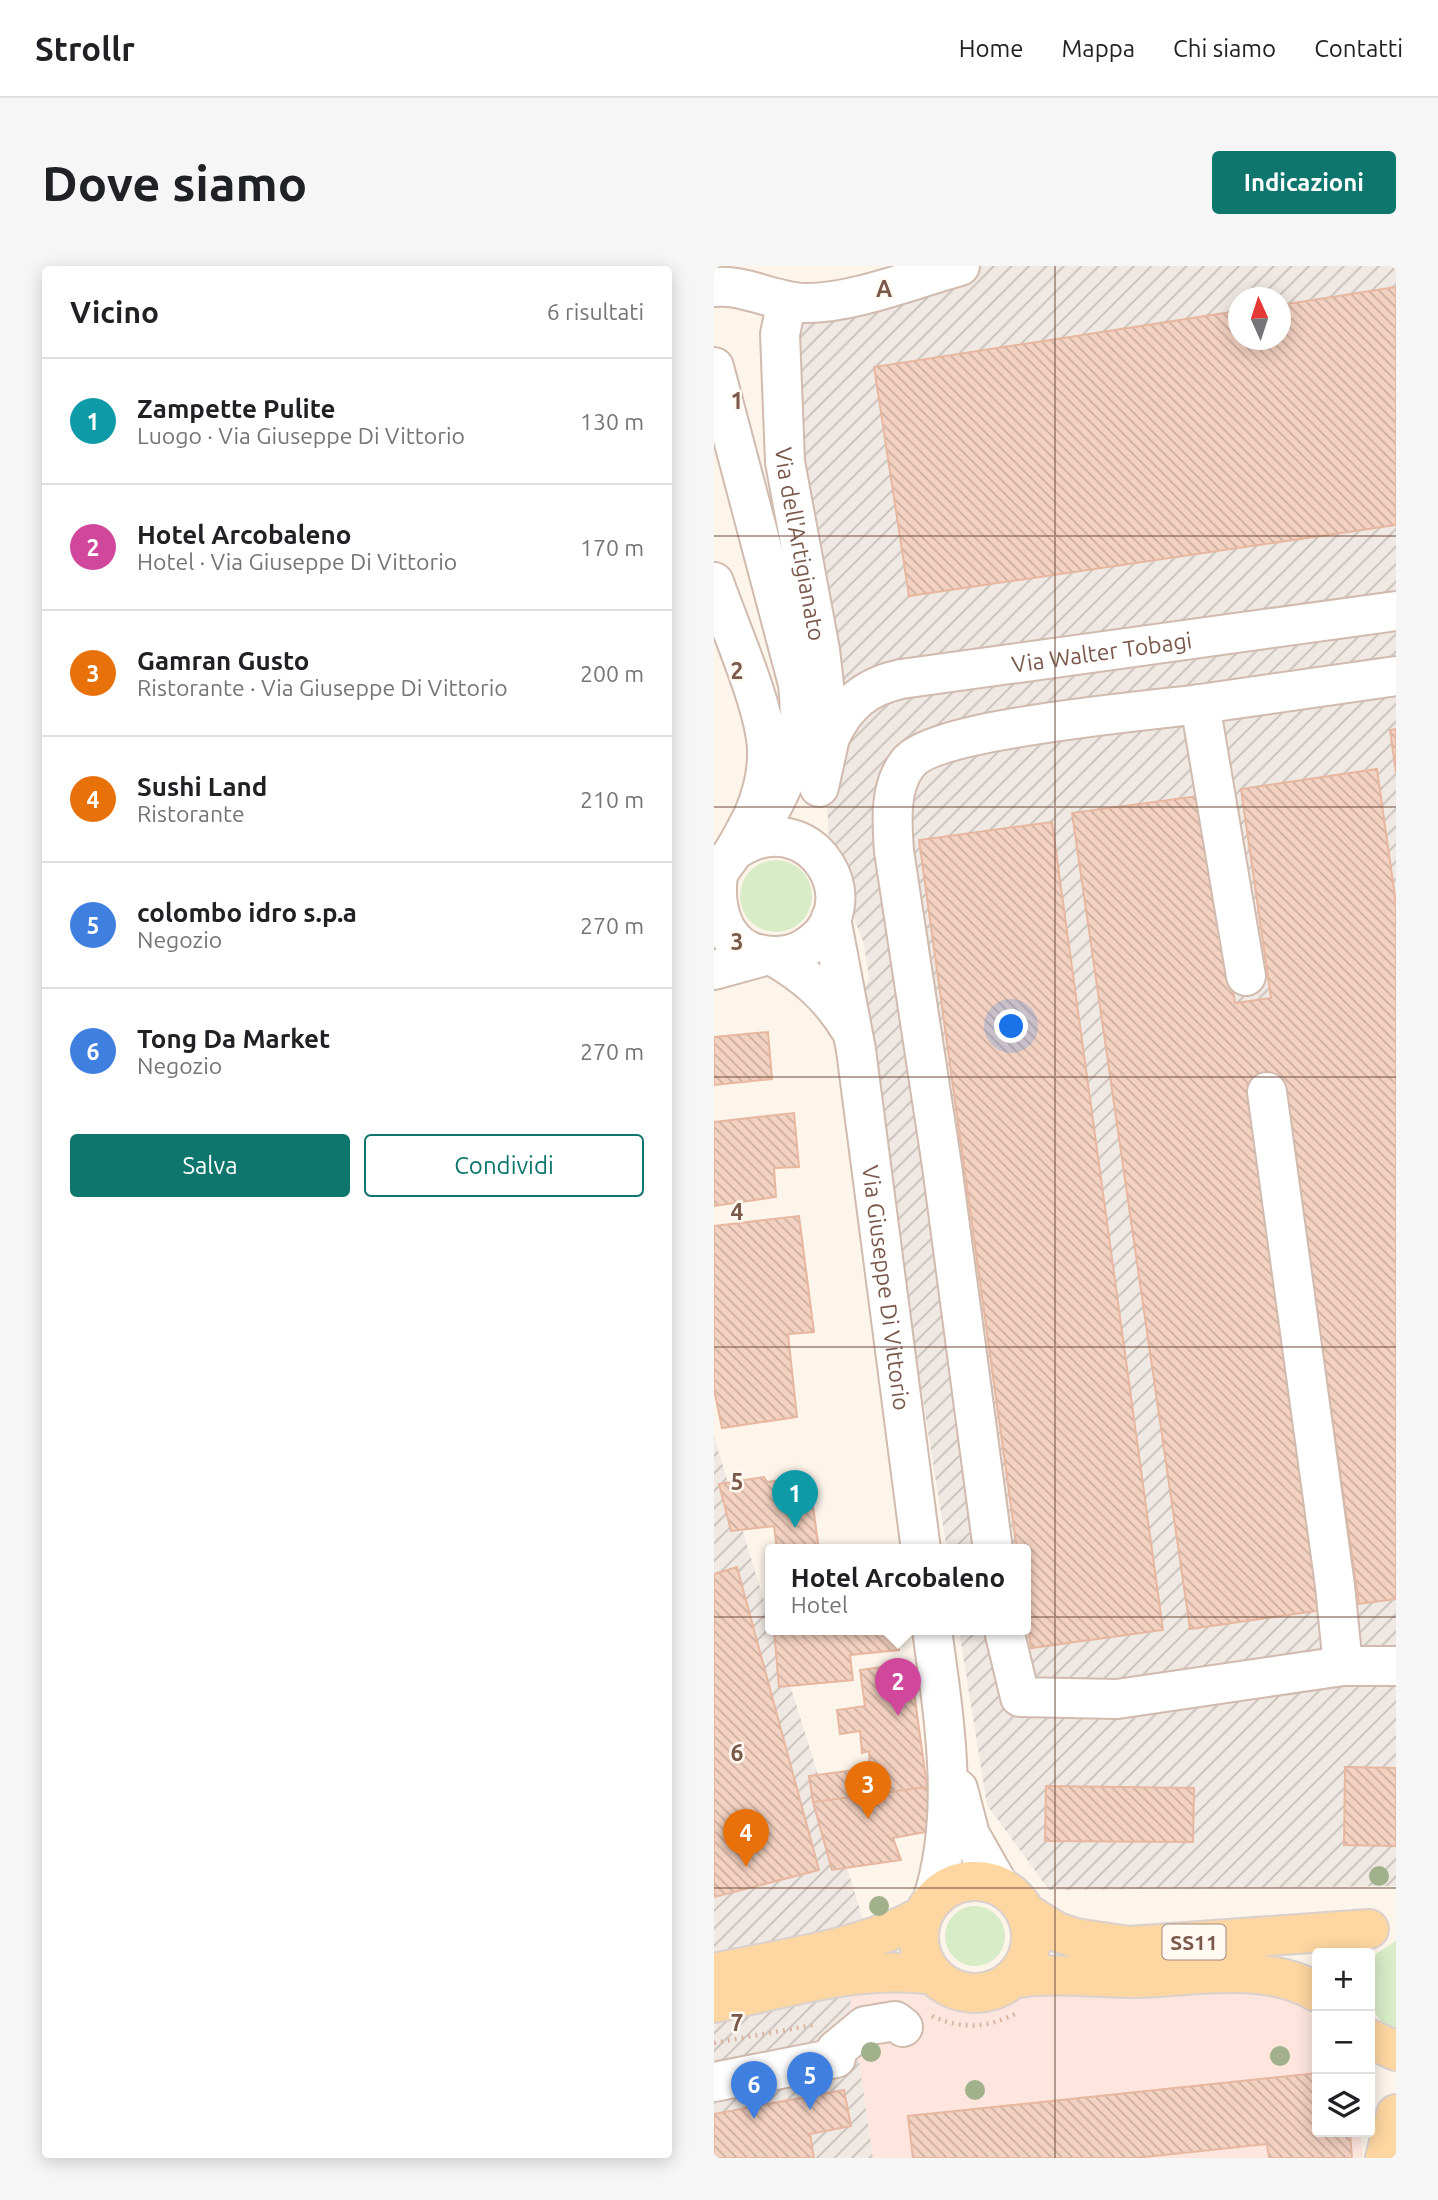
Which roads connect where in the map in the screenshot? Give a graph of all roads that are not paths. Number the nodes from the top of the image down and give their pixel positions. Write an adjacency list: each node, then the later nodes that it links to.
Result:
1 (960, 266): 3 (street)
2 (736, 281): 3 (street)
3 (787, 301): 10 (street, Via dell'Artigianato)
4 (714, 367): 8 (street)
5 (714, 583): 12 (street)
6 (1396, 611): 10 (street, Via Walter Tobagi)
7 (1396, 676): 9 (street)
8 (799, 684): 11 (street); 12 (street)
9 (1200, 704): 18 (street); 22 (street)
10 (830, 737): 11 (street, Via dell'Artigianato)
11 (819, 786): 13 (street)
12 (743, 846): 13 (street); 14 (street)
13 (823, 860): 15 (street)
14 (715, 914): 16 (street)
15 (831, 918): 16 (street); 19 (street, Via Giuseppe Di Vittorio)
16 (769, 956): 17 (street); 19 (street, Via Giuseppe Di Vittorio)
17 (714, 970)
18 (1246, 976)
19 (850, 1029): 21 (street, Via Giuseppe Di Vittorio)
20 (1267, 1092): 25 (street)
21 (921, 1544)
22 (992, 1544)
23 (933, 1635): 27 (street)
24 (1005, 1635): 25 (street)
25 (1343, 1666): 26 (street)
26 (1396, 1666)
27 (946, 1747): 28 (street); 29 (street)
28 (999, 1886): 29 (main road); 30 (main road, SS11)
29 (928, 1907): 32 (main road); 33 (main road)
30 (1026, 1913): 31 (main road, SS11); 35 (main road)
31 (1371, 1933)
32 (714, 1973)
33 (934, 1975): 35 (main road, SS11); 36 (main road, SS11)
34 (1312, 1990): 35 (main road, SS11)
35 (1017, 1995)
36 (714, 2003)
37 (912, 2020): 40 (street)
38 (1375, 2041): 39 (main road)
39 (1396, 2051)
40 (714, 2082)
41 (1396, 2114): 44 (main road)
42 (1368, 2137): 43 (main road)
43 (1370, 2158)
44 (1385, 2158)

